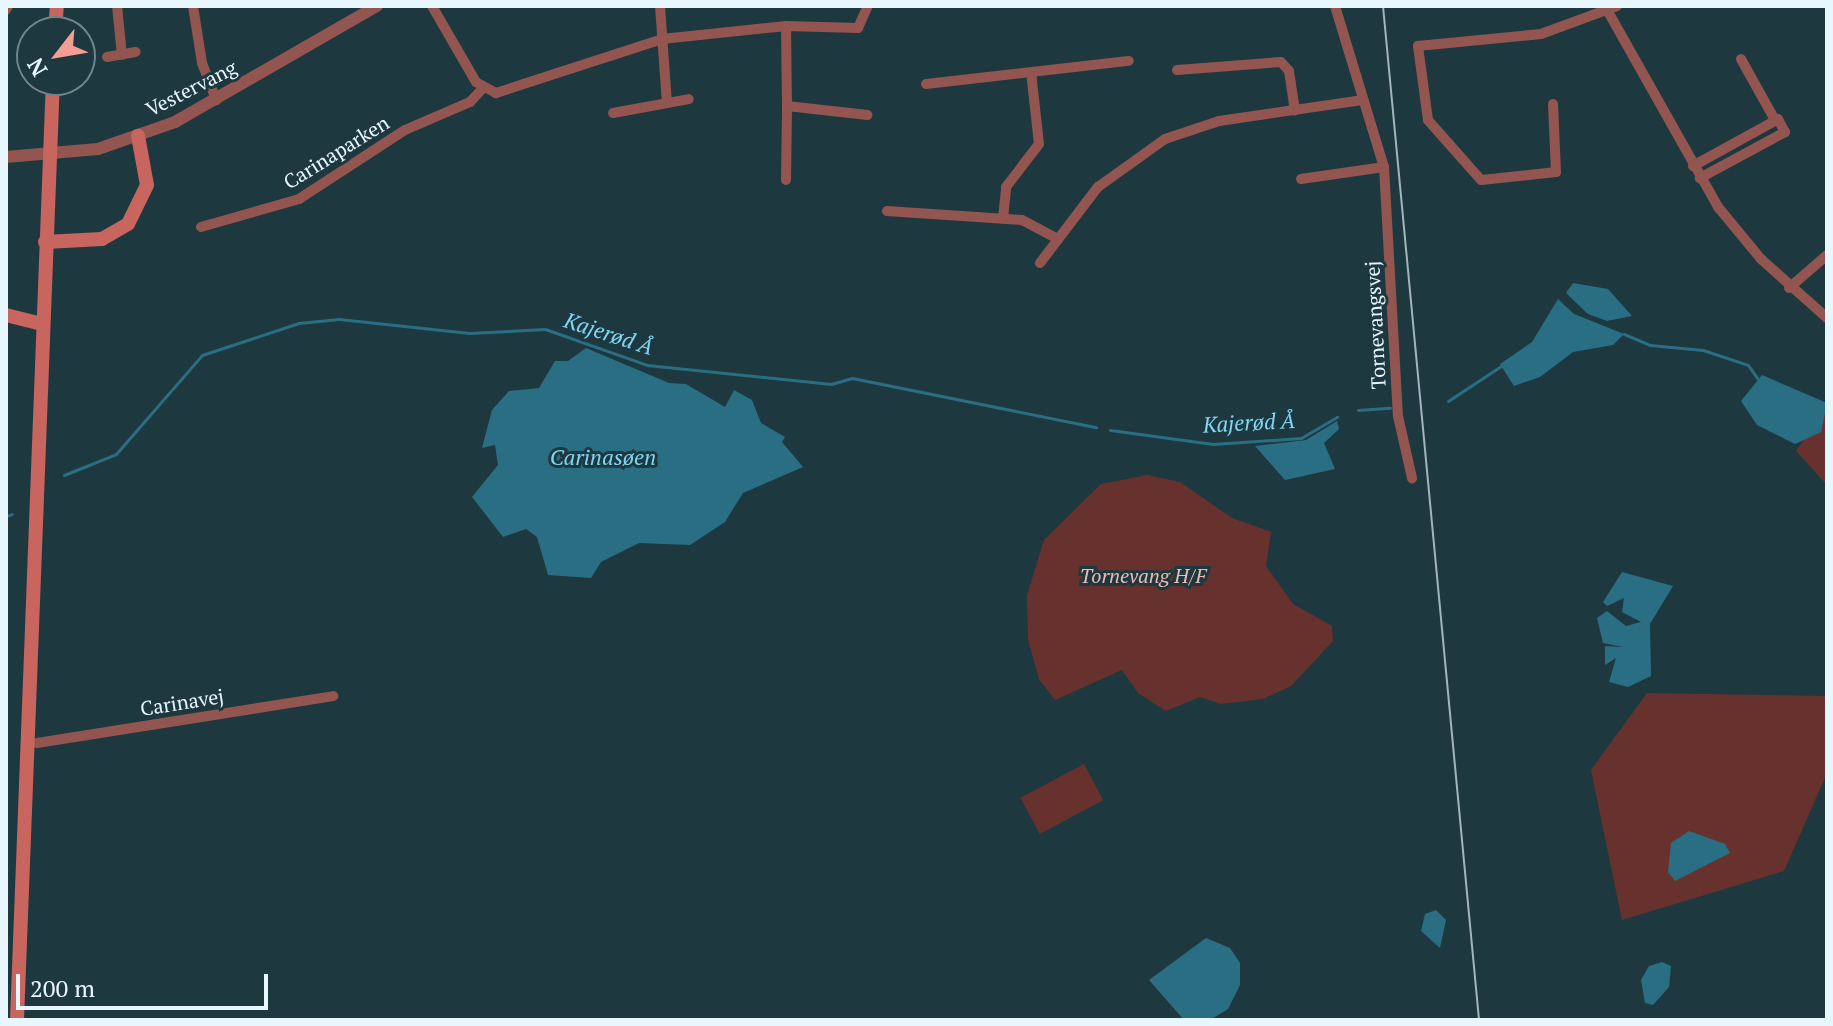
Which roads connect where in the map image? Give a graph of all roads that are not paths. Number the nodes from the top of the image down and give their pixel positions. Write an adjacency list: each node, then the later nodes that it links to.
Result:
1 (117, 6): 12 (street)
2 (193, 6): 22 (street)
3 (377, 6): 22 (street, Vestervang)
4 (432, 6): 19 (street)
5 (660, 6): 10 (street)
6 (868, 6): 9 (street, Carinaparken)
7 (1335, 6): 23 (street, Tornevangsvej)
8 (1610, 8): 25 (street); 33 (street)
9 (786, 26): 10 (street, Carinaparken); 26 (street)
10 (662, 39): 19 (street, Carinaparken); 24 (street)
11 (136, 52): 12 (street)
12 (122, 55): 13 (street)
13 (107, 57)
14 (1741, 59): 30 (street)
15 (1129, 61): 17 (street)
16 (1177, 70): 27 (street)
17 (1031, 72): 18 (street); 39 (street)
18 (926, 84)
19 (482, 89): 40 (street, Carinaparken)
20 (52, 96): 42 (main road)
21 (689, 99): 24 (street)
22 (216, 100): 31 (street, Vestervang)
23 (1363, 100): 27 (street); 34 (street, Tornevangsvej)
24 (667, 103): 28 (street)
25 (1553, 104)
26 (787, 106): 29 (street); 37 (street)
27 (1295, 111): 41 (street)
28 (613, 113)
29 (867, 115)
30 (1775, 120): 33 (street); 35 (street)
31 (138, 136): 32 (street, Vestervang); 42 (main road)
32 (6, 157)
33 (1693, 166): 35 (street)
34 (1384, 167): 36 (street); 49 (street, Tornevangsvej)
35 (1700, 178): 45 (street)
36 (1301, 179)
37 (786, 180)
38 (887, 211): 39 (street)
39 (1003, 218): 41 (street)
40 (201, 227)
41 (1058, 239): 44 (street)
42 (45, 242): 48 (main road)
43 (1827, 255): 45 (street)
44 (1040, 263)
45 (1789, 288): 47 (street)
46 (6, 315): 48 (main road)
47 (1827, 318)
48 (43, 324): 51 (main road)
49 (1412, 478)
50 (333, 696): 51 (street, Carinavej)
51 (32, 744): 52 (main road)
52 (17, 1020)

